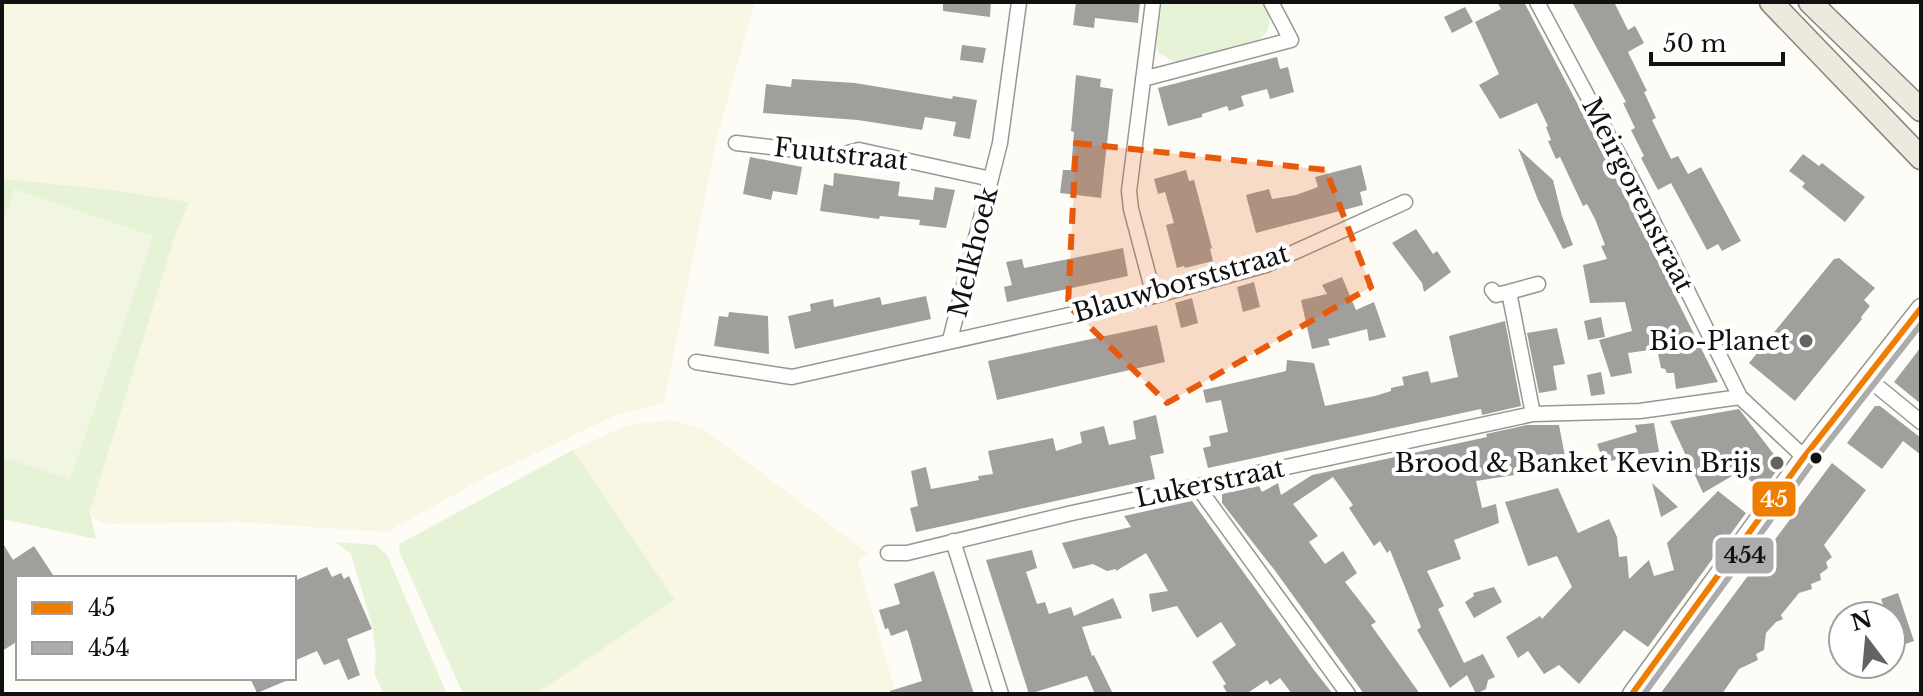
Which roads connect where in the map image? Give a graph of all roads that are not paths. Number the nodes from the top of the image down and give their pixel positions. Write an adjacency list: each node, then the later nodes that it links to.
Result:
1 (1019, 2): 11 (street, Melkhoek)
2 (1153, 2): 7 (street)
3 (1271, 2): 7 (street)
4 (1537, 2): 21 (street, Meirgorenstraat)
5 (1771, 2): 10 (main road)
6 (1810, 2): 8 (main road)
7 (1143, 79): 16 (street)
8 (1921, 110)
9 (736, 143): 11 (street, Fuutstraat)
10 (1921, 158)
11 (991, 179): 18 (street, Melkhoek)
12 (1405, 202): 16 (street, Blauwborststraat)
13 (1538, 284): 15 (street)
14 (1492, 290): 15 (street)
15 (1509, 292): 22 (street)
16 (1154, 296): 18 (street, Blauwborststraat)
17 (1921, 308): 20 (street)
18 (950, 340): 19 (street, Melkhoek)
19 (696, 362)
20 (1866, 377): 23 (street); 24 (street)
21 (1740, 397): 22 (street, Lukerstraat); 24 (street, Meirgorenstraat)
22 (1533, 414): 25 (street, Lukerstraat)
23 (1921, 422)
24 (1804, 457): 30 (street)
25 (1197, 486): 26 (street, Lukerstraat); 29 (street)
26 (953, 541): 27 (street, Lukerstraat); 28 (street)
27 (888, 553)
28 (1001, 694)
29 (1348, 694)
30 (1632, 694)

